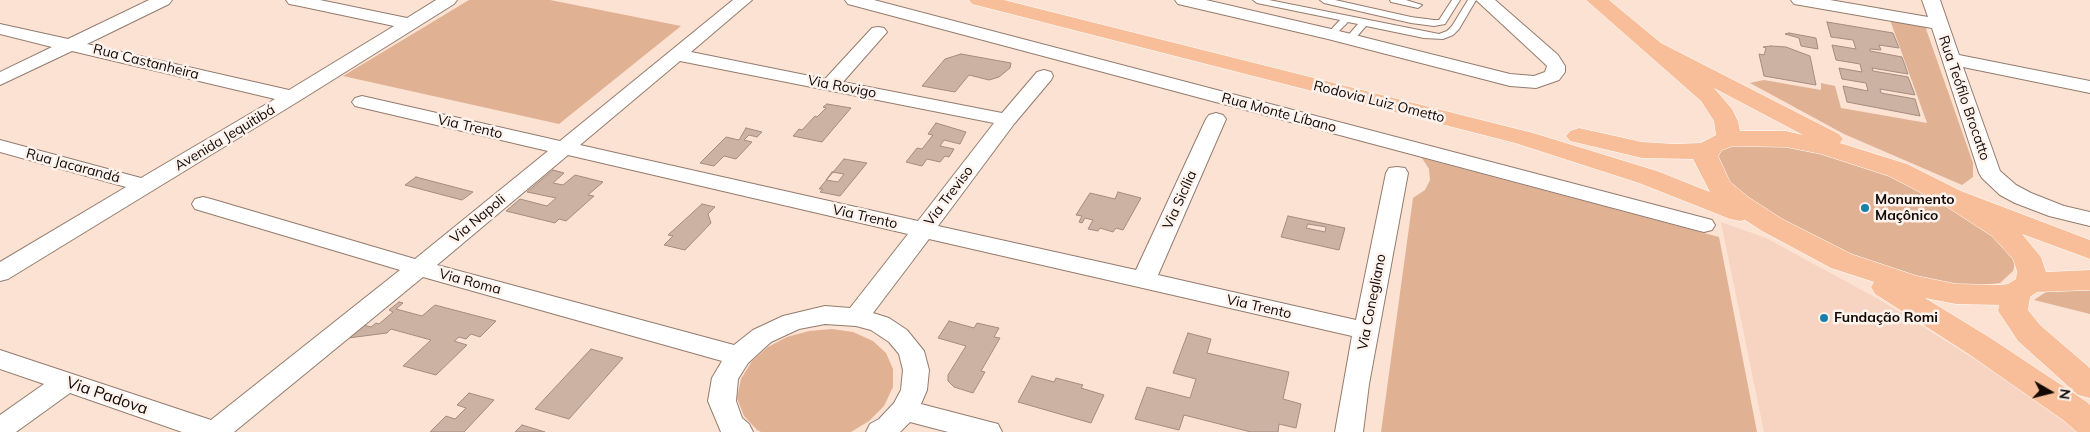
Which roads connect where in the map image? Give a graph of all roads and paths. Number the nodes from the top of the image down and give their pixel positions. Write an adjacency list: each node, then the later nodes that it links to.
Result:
1 (163, 0): 30 (street)
2 (295, 0): 24 (street)
3 (448, 0): 24 (street, Avenida Jequitibá)
4 (854, 0): 51 (street, Rua Monte Líbano)
5 (979, 0): 52 (main road, Rodovia Luiz Ometto)
6 (1045, 0): 42 (main road, Rodovia Luiz Ometto)
7 (1184, 0): 28 (street)
8 (1257, 0): 20 (lane)
9 (1324, 0): 18 (lane)
10 (1394, 0): 19 (lane)
11 (1456, 0): 22 (lane)
12 (1472, 0): 23 (lane)
13 (1485, 0): 29 (street)
14 (1596, 0): 31 (main road)
15 (1800, 0): 25 (street)
16 (1931, 0): 25 (street, Rua Teófilo Brocatto)
17 (741, 1): 32 (street, Via Napoli)
18 (1338, 2): 20 (lane); 22 (lane)
19 (1418, 3): 22 (lane)
20 (1331, 15): 21 (lane)
21 (1347, 18): 23 (lane); 28 (lane)
22 (1411, 20)
23 (1364, 23): 29 (lane)
24 (410, 24): 38 (street, Avenida Jequitibá)
25 (1939, 24): 33 (street, Rua Teófilo Brocatto)
26 (0, 29): 30 (street, Rua Castanheira)
27 (878, 32): 36 (street)
28 (1331, 34): 29 (street)
29 (1350, 39)
30 (72, 44): 35 (street); 38 (street, Rua Castanheira)
31 (1656, 49): 42 (main road); 45 (main road)
32 (676, 56): 36 (street, Via Rovigo); 44 (street, Via Napoli)
33 (1951, 59): 37 (street); 50 (street, Rua Teófilo Brocatto)
34 (1044, 76): 40 (street, Via Treviso)
35 (0, 79)
36 (830, 85): 40 (street, Via Rovigo)
37 (2090, 88)
38 (292, 97): 47 (street, Avenida Jequitibá)
39 (362, 102): 44 (street, Via Trento)
40 (1007, 120): 53 (street, Via Treviso)
41 (1216, 120): 58 (street, Via Sicília)
42 (1718, 144): 45 (main road, Rodovia Luiz Ometto); 52 (main road)
43 (0, 146): 47 (street, Rua Jacarandá)
44 (563, 148): 53 (street, Via Trento); 56 (street, Via Napoli)
45 (1871, 160): 48 (main road)
46 (1396, 173): 62 (street, Via Conegliano)
47 (145, 186): 57 (street, Avenida Jequitibá)
48 (1950, 197): 54 (main road); 60 (main road)
49 (203, 204): 56 (street, Via Roma)
50 (2090, 219)
51 (1704, 225)
52 (1772, 225): 55 (main road)
53 (923, 230): 58 (street, Via Trento); 61 (street, Via Treviso)
54 (2090, 250)
55 (1842, 261): 60 (main road); 66 (main road)
56 (419, 268): 63 (street, Via Roma); 69 (street, Via Napoli)
57 (0, 273)
58 (1144, 280): 62 (street, Via Trento)
59 (2090, 280): 60 (main road)
60 (2023, 288): 66 (main road)
61 (857, 317): 63 (street); 67 (street)
62 (1367, 331): 73 (street, Via Conegliano)
63 (738, 356): 70 (street)
64 (0, 359): 65 (street, Via Padova)
65 (66, 382): 68 (street); 69 (street, Via Padova)
66 (2086, 404)
67 (904, 410): 71 (street); 72 (street)
68 (0, 429)
69 (215, 432)
70 (739, 432)
71 (880, 432)
72 (988, 432)
73 (1349, 432)

